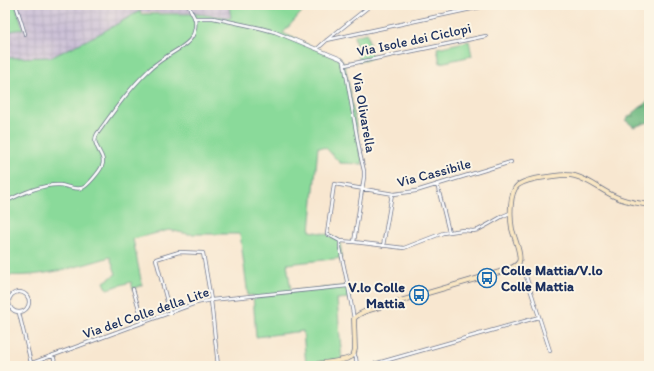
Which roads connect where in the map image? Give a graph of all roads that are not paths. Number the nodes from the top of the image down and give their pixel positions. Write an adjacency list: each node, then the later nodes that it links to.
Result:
1 (16, 5): 6 (street)
2 (189, 5): 5 (street)
3 (371, 5): 8 (street)
4 (490, 5): 8 (street)
5 (194, 18): 9 (street, Via Olivarella); 15 (street)
6 (25, 34)
7 (486, 36): 10 (street, Via Isole dei Ciclopi)
8 (327, 40): 9 (street)
9 (317, 50): 10 (street, Via Olivarella)
10 (345, 65): 13 (street, Via Olivarella)
11 (511, 162): 12 (street, Via Cassibile)
12 (437, 184): 14 (street, Via Cassibile); 18 (street)
13 (362, 189): 14 (street, Via Cassibile); 19 (street, Via Cassibile); 20 (street, Via Olivarella)
14 (392, 194): 21 (street)
15 (5, 202)
16 (649, 205): 17 (street)
17 (511, 212): 18 (street); 22 (street)
18 (449, 232): 21 (street)
19 (340, 241): 20 (street); 23 (street)
20 (354, 242): 21 (street)
21 (383, 246)
22 (518, 262): 28 (street); 29 (street)
23 (348, 286): 25 (street, Via del Colle della Lite); 29 (street)
24 (133, 289): 30 (street)
25 (211, 300): 27 (street, Via del Colle della Lite); 27 (street); 37 (street)
26 (19, 313): 26 (street); 34 (street)
27 (170, 313): 30 (street, Via del Colle della Lite)
28 (539, 317): 31 (street); 40 (street)
29 (354, 319): 32 (street)
30 (143, 322): 33 (street, Via del Colle della Lite)
31 (550, 351)
32 (354, 354): 38 (street); 39 (street)
33 (53, 355): 34 (street, Via del Colle della Lite); 36 (street)
34 (31, 363): 35 (street, Via del Colle della Lite)
35 (24, 366)
36 (56, 366)
37 (218, 366)
38 (294, 366)
39 (357, 366)
40 (367, 366)

